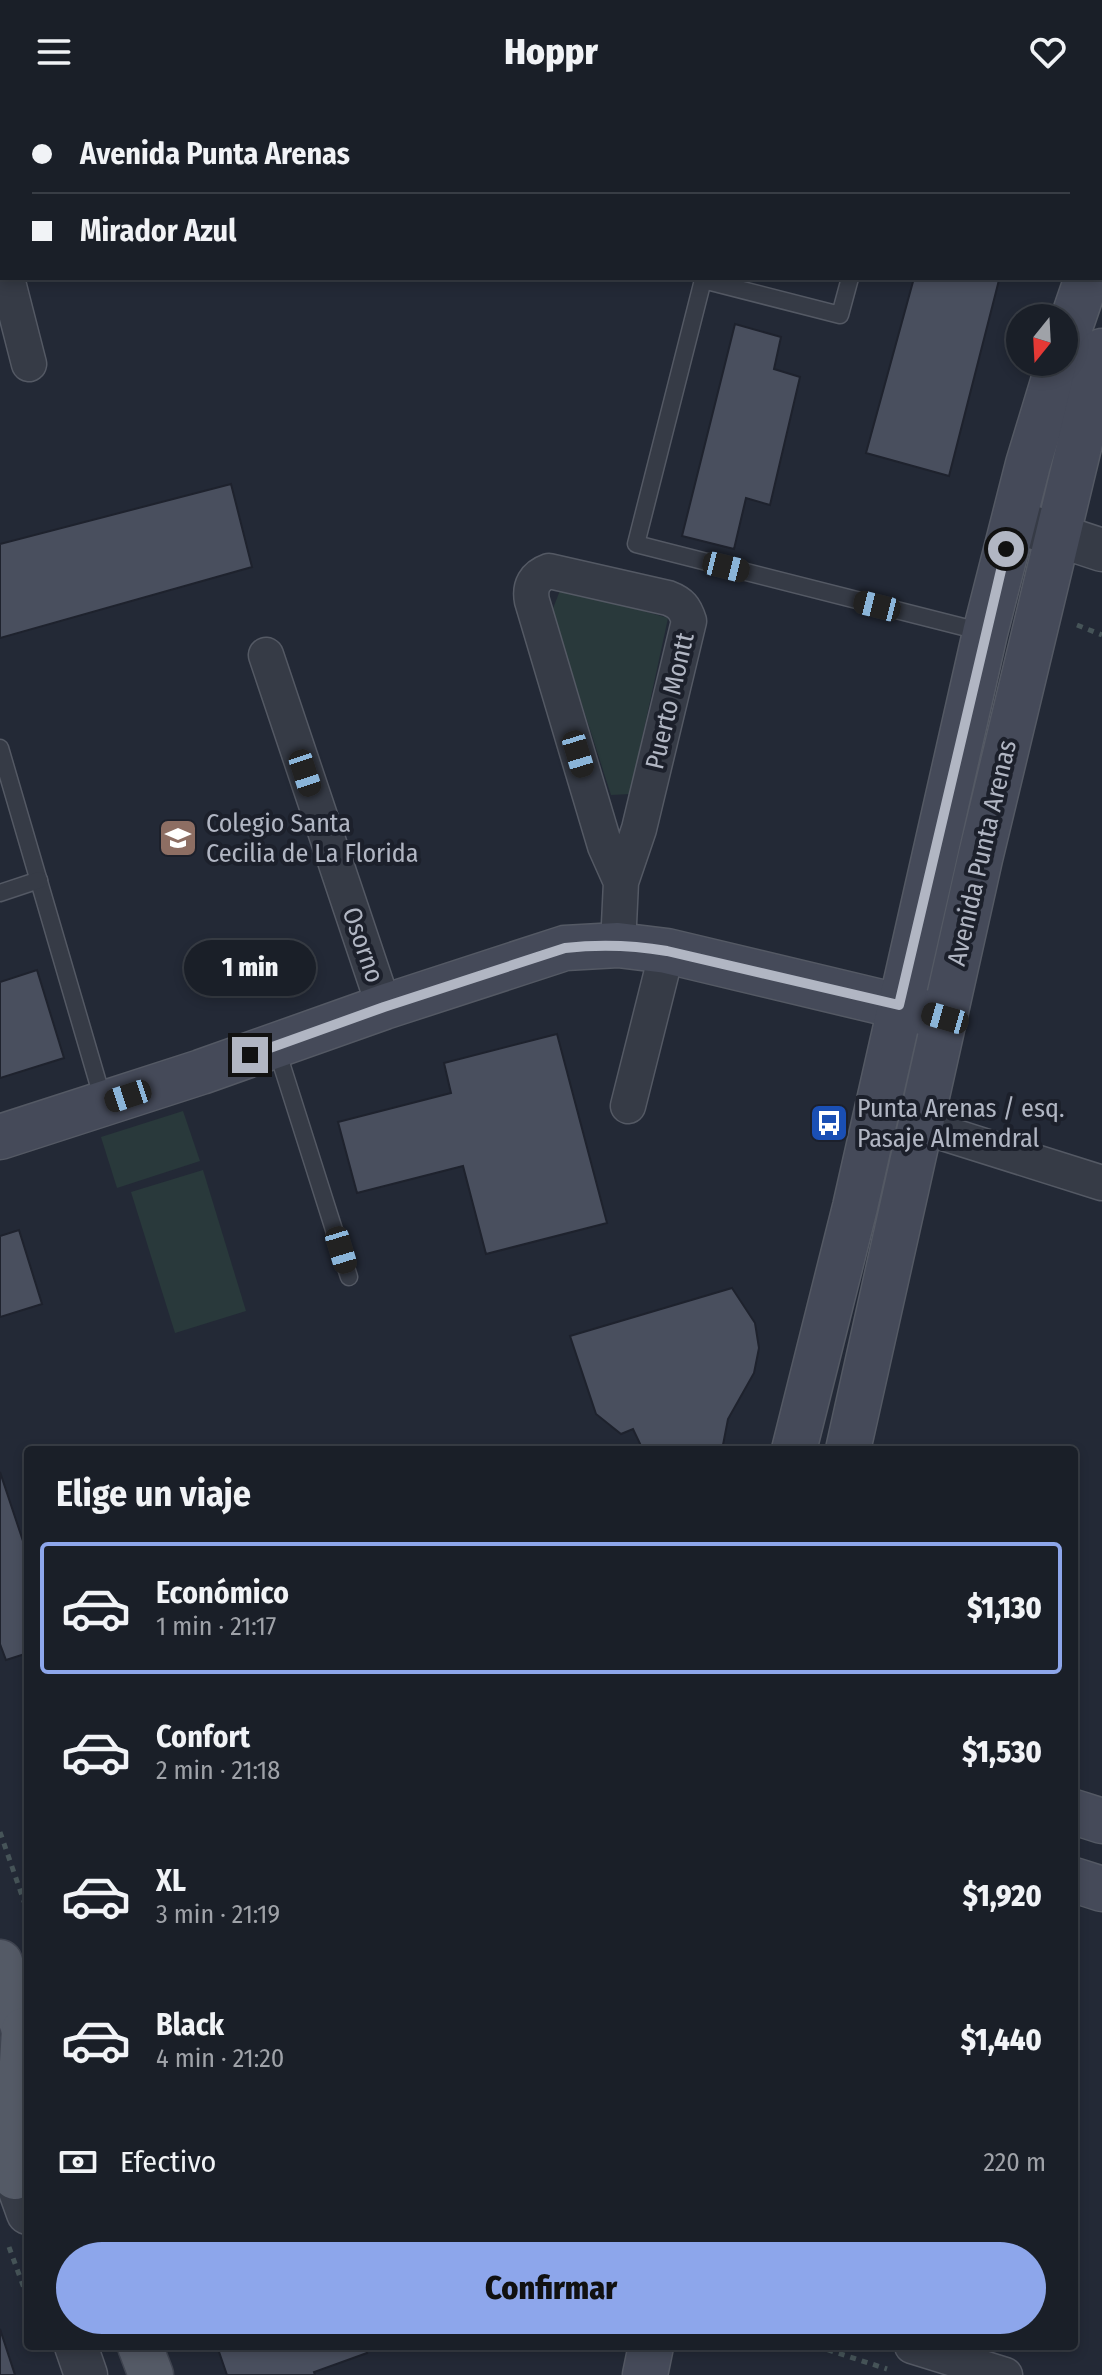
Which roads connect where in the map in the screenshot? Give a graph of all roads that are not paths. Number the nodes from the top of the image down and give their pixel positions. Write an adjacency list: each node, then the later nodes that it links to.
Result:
1 (8, 280): 8 (street)
2 (703, 280): 13 (lane)
3 (703, 280): 4 (lane)
4 (849, 280)
5 (1086, 280): 6 (main road)
6 (1078, 304)
7 (1102, 351): 11 (main road, Avenida Punta Arenas)
8 (29, 364)
9 (1055, 376): 10 (main road, Avenida Punta Arenas)
10 (1013, 521): 11 (street); 13 (main road, Avenida Punta Arenas)
11 (1057, 533): 12 (street); 23 (main road, Avenida Punta Arenas)
12 (1102, 550)
13 (985, 633): 21 (main road, Avenida Punta Arenas)
14 (266, 655): 22 (street, Osorno)
15 (0, 748): 16 (lane)
16 (39, 880): 18 (lane); 25 (lane)
17 (621, 882): 17 (street, Puerto Montt); 19 (street, Puerto Montt)
18 (0, 893)
19 (618, 945): 20 (main road); 22 (main road)
20 (667, 951): 21 (main road); 26 (street)
21 (899, 1005): 23 (main road); 31 (main road, Avenida Punta Arenas)
22 (384, 1007): 24 (main road)
23 (945, 1018): 27 (main road, Avenida Punta Arenas)
24 (275, 1046): 25 (main road); 30 (lane)
25 (104, 1103): 28 (main road)
26 (628, 1106)
27 (921, 1126): 29 (street); 32 (main road, Avenida Punta Arenas)
28 (0, 1137)
29 (1102, 1183)
30 (349, 1277)
31 (795, 1446)
32 (849, 1446)
33 (1078, 1813): 34 (main road)
34 (1102, 1821)
35 (1078, 1881): 36 (main road)
36 (1102, 1889)
37 (0, 1962): 38 (main road)
38 (24, 2026)
39 (24, 2081): 41 (main road)
40 (0, 2135): 41 (street)
41 (16, 2208)
42 (77, 2350): 46 (street)
43 (142, 2350): 47 (main road)
44 (650, 2350): 48 (main road)
45 (901, 2358): 49 (street)
46 (86, 2375)
47 (151, 2375)
48 (645, 2375)
49 (1005, 2375)

